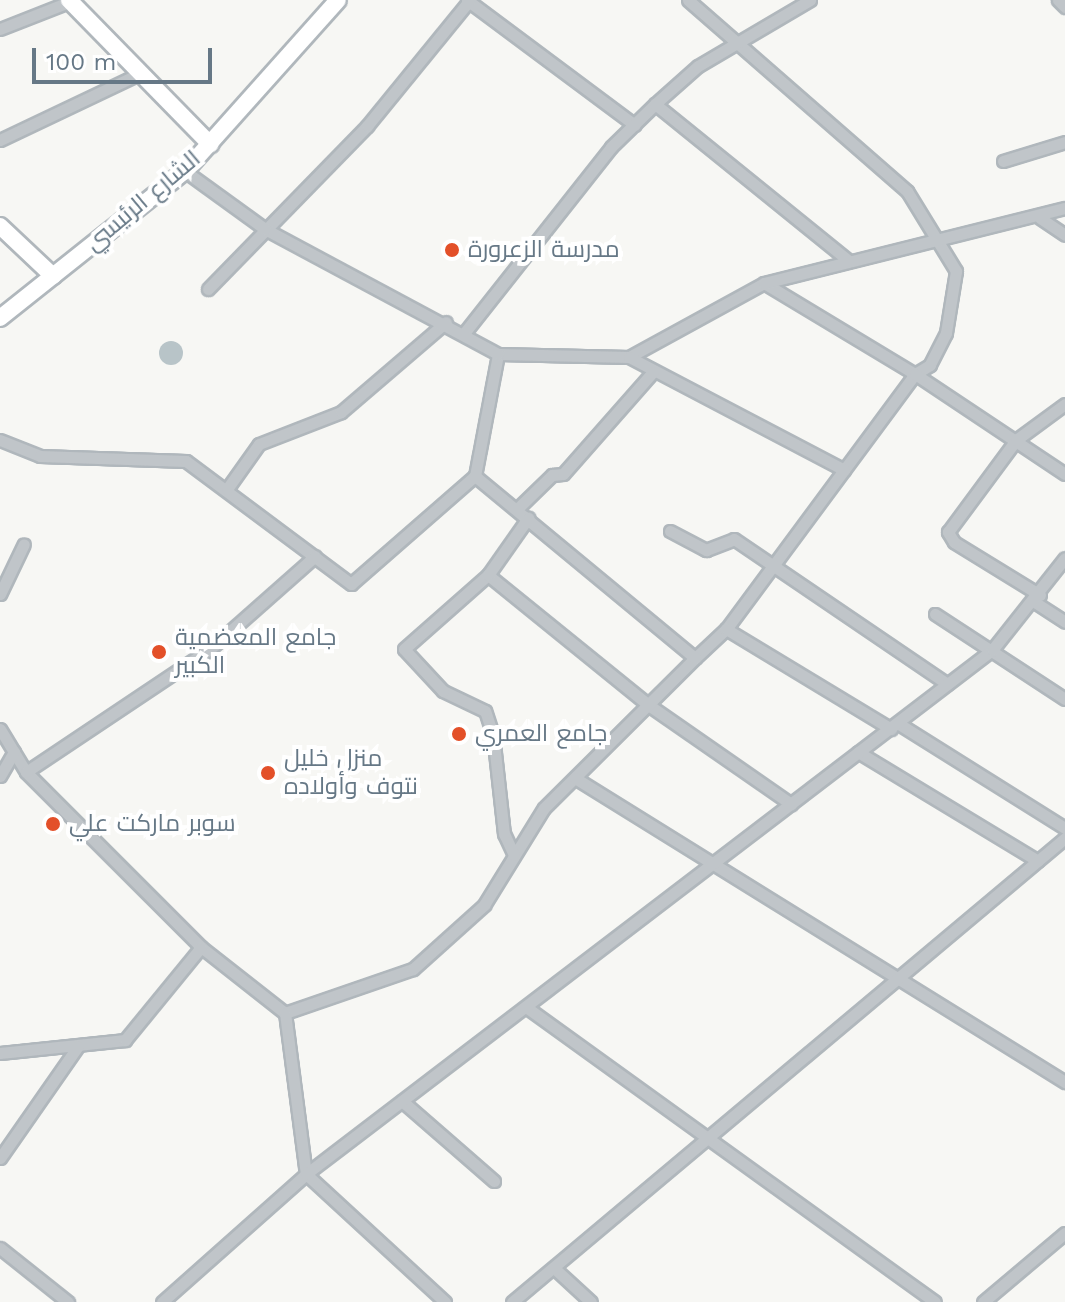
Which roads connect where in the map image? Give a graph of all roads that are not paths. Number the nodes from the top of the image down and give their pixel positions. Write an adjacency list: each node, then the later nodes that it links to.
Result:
1 (338, 0): 15 (street, الشارع الرئيسي)
2 (688, 0): 9 (street)
3 (810, 0): 9 (street)
4 (1058, 0): 7 (street)
5 (71, 1): 8 (street); 10 (street)
6 (468, 1): 12 (street); 21 (street)
7 (1065, 7)
8 (0, 29)
9 (739, 40): 11 (street); 23 (street)
10 (141, 73): 13 (street); 15 (street)
11 (655, 104): 12 (street); 24 (street)
12 (635, 125): 30 (street)
13 (0, 140)
14 (1065, 142): 16 (street)
15 (210, 144): 17 (street, الشارع الرئيسي)
16 (1003, 161)
17 (185, 171): 21 (street); 25 (street, الشارع الرئيسي)
18 (1065, 208): 19 (street)
19 (1040, 218): 22 (street); 23 (street)
20 (0, 226): 25 (street)
21 (265, 229): 27 (street); 29 (street)
22 (1065, 235)
23 (939, 238): 24 (street); 34 (street)
24 (849, 261): 26 (street)
25 (53, 276): 28 (street, الشارع الرئيسي)
26 (764, 283): 32 (street); 34 (street)
27 (208, 289)
28 (0, 318)
29 (446, 322): 30 (street); 41 (street)
30 (465, 332): 31 (street)
31 (498, 354): 32 (street); 40 (street)
32 (629, 357): 33 (street)
33 (652, 373): 38 (street); 42 (street)
34 (915, 374): 37 (street); 38 (street)
35 (1065, 404): 37 (street)
36 (0, 440): 41 (street)
37 (1016, 440): 39 (street); 51 (street)
38 (844, 470): 48 (street)
39 (1065, 474)
40 (475, 476): 42 (street); 46 (street)
41 (227, 489): 46 (street)
42 (517, 509): 43 (street)
43 (528, 518): 49 (street); 56 (street)
44 (670, 531): 48 (street)
45 (24, 544): 50 (street)
46 (315, 556): 64 (street)
47 (1065, 558): 51 (street)
48 (770, 565): 54 (street); 57 (street)
49 (488, 575): 59 (street); 70 (street)
50 (0, 594)
51 (1036, 598): 53 (street); 55 (street)
52 (935, 614): 55 (street)
53 (1065, 622)
54 (726, 629): 56 (street); 60 (street)
55 (992, 650): 57 (street); 58 (street)
56 (695, 658): 59 (street)
57 (947, 684): 60 (street)
58 (1065, 699)
59 (650, 706): 66 (street); 67 (street)
60 (895, 726): 63 (street); 68 (street)
61 (0, 729): 62 (street)
62 (14, 752): 64 (street); 65 (street)
63 (858, 752): 67 (street); 71 (street)
64 (26, 772): 73 (street)
65 (0, 776)
66 (575, 778): 70 (street); 72 (street)
67 (791, 804): 72 (street)
68 (1065, 828)
69 (1065, 838): 71 (street)
70 (514, 855): 76 (street)
71 (1038, 861): 74 (street)
72 (716, 863): 74 (street); 75 (street)
73 (201, 947): 76 (street); 77 (street)
74 (901, 979): 79 (street); 81 (street)
75 (526, 1007): 80 (street); 81 (street)
76 (285, 1013): 83 (street)
77 (78, 1046): 78 (street); 82 (street)
78 (0, 1053)
79 (1065, 1082)
80 (402, 1101): 83 (street); 84 (street)
81 (707, 1139): 87 (street); 93 (street)
82 (0, 1158)
83 (306, 1174): 89 (street); 90 (street)
84 (494, 1181)
85 (1065, 1233): 94 (street)
86 (0, 1248): 88 (street)
87 (554, 1268): 91 (street); 92 (street)
88 (68, 1302)
89 (162, 1302)
90 (445, 1302)
91 (512, 1302)
92 (591, 1302)
93 (935, 1302)
94 (983, 1302)

